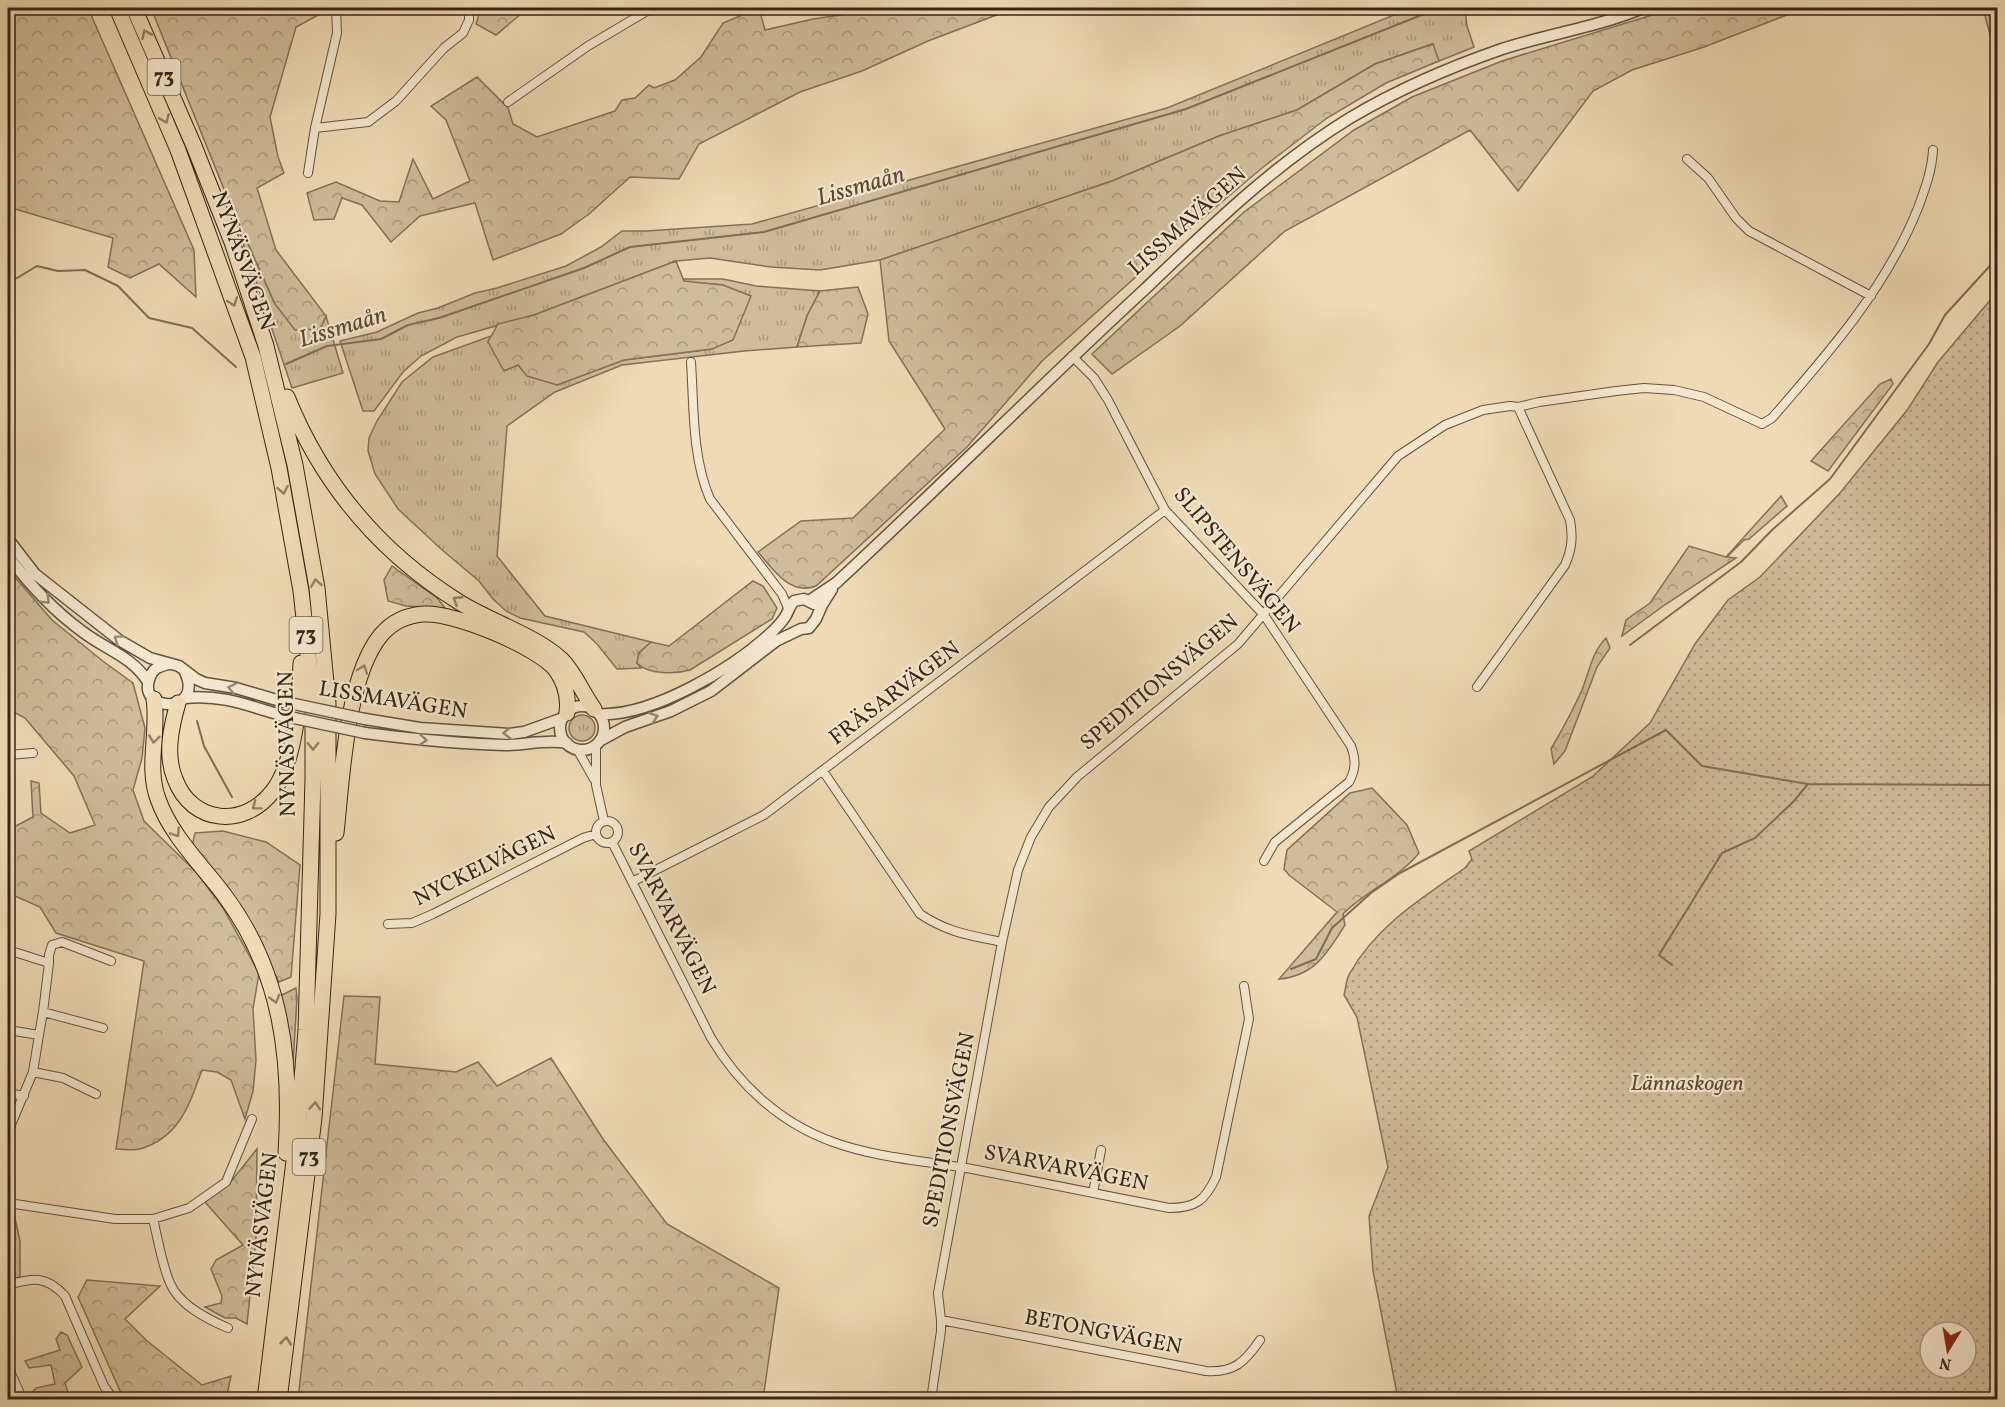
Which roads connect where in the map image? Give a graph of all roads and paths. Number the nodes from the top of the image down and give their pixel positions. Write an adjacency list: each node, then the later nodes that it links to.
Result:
1 (117, 8): 22 (highway, NYNÄSVÄGEN / 73, one-way to 22)
2 (134, 8): 13 (highway, NYNÄSVÄGEN / 73, one-way to 2)
3 (336, 8): 8 (street)
4 (469, 8): 8 (street)
5 (652, 8): 7 (street)
6 (1642, 8): 14 (street, LISSMAVÄGEN)
7 (508, 102)
8 (315, 128): 11 (street)
9 (1933, 150): 12 (street)
10 (1687, 159): 12 (street)
11 (308, 173)
12 (1871, 296): 16 (street, SPEDITIONSVÄGEN)
13 (266, 346): 34 (highway, one-way to 13); 47 (highway, NYNÄSVÄGEN / 73, one-way to 13)
14 (1072, 356): 17 (street, SLIPSTENSVÄGEN); 20 (street, LISSMAVÄGEN)
15 (691, 362): 21 (street)
16 (1518, 407): 26 (street, SPEDITIONSVÄGEN); 31 (street)
17 (1165, 510): 26 (street, SLIPSTENSVÄGEN); 40 (street, FRÄSARVÄGEN)
18 (8, 539): 28 (street, one-way to 18)
19 (8, 556): 30 (street, one-way to 30)
20 (836, 584): 23 (street, LISSMAVÄGEN); 25 (street, LISSMAVÄGEN)
21 (775, 585): 23 (street); 24 (street)
22 (301, 591): 33 (highway, one-way to 33); 70 (highway, NYNÄSVÄGEN / 73, one-way to 70)
23 (804, 600): 24 (street, LISSMAVÄGEN); 25 (street)
24 (788, 611): 27 (street); 34 (street, LISSMAVÄGEN)
25 (817, 614): 27 (street, LISSMAVÄGEN)
26 (1264, 615): 45 (street, SLIPSTENSVÄGEN); 49 (street, SPEDITIONSVÄGEN)
27 (801, 629): 36 (street, LISSMAVÄGEN, one-way to 27)
28 (171, 664): 29 (street); 30 (street)
29 (185, 672): 33 (street); 35 (street, LISSMAVÄGEN, one-way to 29, bridge)
30 (148, 682): 32 (street)
31 (1477, 687)
32 (154, 699): 33 (street); 70 (highway, one-way to 70)
33 (181, 700): 37 (street, LISSMAVÄGEN, one-way to 37, bridge)
34 (597, 712): 35 (street); 36 (street)
35 (565, 716): 37 (street); 47 (highway, one-way to 35)
36 (598, 743): 37 (street); 41 (street)
37 (572, 746): 41 (street)
38 (33, 753): 39 (street)
39 (8, 755)
40 (823, 771): 46 (street, FRÄSARVÄGEN); 49 (street)
41 (596, 785): 42 (street)
42 (604, 821): 43 (street); 44 (street)
43 (596, 834): 44 (street); 48 (street, NYCKELVÄGEN)
44 (612, 842): 46 (street, SVARVARVÄGEN)
45 (1264, 861)
46 (632, 882): 65 (street, SVARVARVÄGEN)
47 (328, 914): 78 (highway, NYNÄSVÄGEN / 73, one-way to 47)
48 (388, 924)
49 (1002, 942): 65 (street, SPEDITIONSVÄGEN)
50 (8, 950): 52 (street)
51 (111, 961): 52 (street)
52 (49, 963): 54 (street)
53 (1244, 986): 66 (street, SVARVARVÄGEN)
54 (43, 1012): 55 (street); 57 (street)
55 (103, 1028)
56 (8, 1030): 57 (street)
57 (39, 1035): 58 (street)
58 (33, 1072): 60 (street); 61 (street)
59 (8, 1093): 61 (street)
60 (96, 1094)
61 (24, 1096): 63 (street)
62 (252, 1119): 68 (street)
63 (8, 1132)
64 (1101, 1150): 66 (street)
65 (961, 1167): 66 (street, SVARVARVÄGEN); 71 (street, SPEDITIONSVÄGEN)
66 (1093, 1193)
67 (8, 1205): 68 (street)
68 (153, 1219): 72 (street)
69 (8, 1285): 76 (street)
70 (278, 1290): 77 (highway, NYNÄSVÄGEN / 73)
71 (941, 1320): 73 (street, BETONGVÄGEN); 79 (street)
72 (228, 1328)
73 (1260, 1340)
74 (8, 1367): 75 (street)
75 (23, 1400)
76 (114, 1400)
77 (265, 1400)
78 (279, 1400)
79 (931, 1400)

